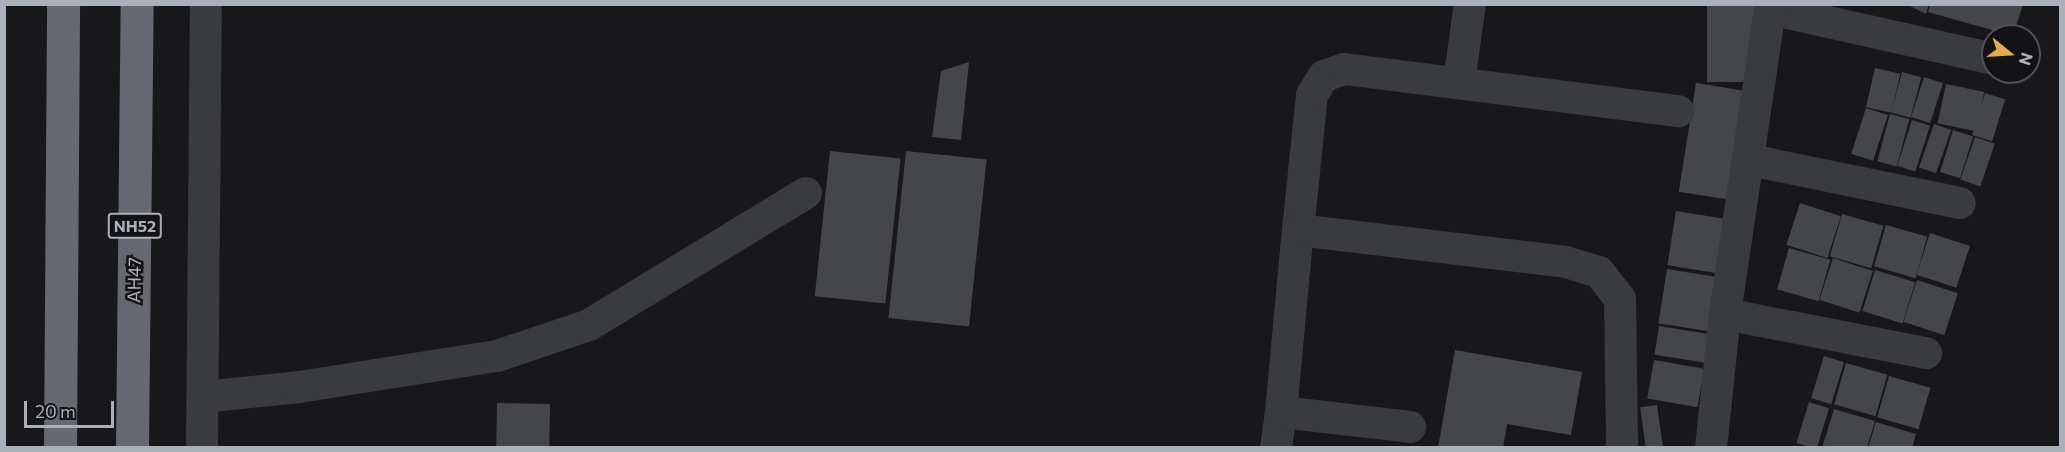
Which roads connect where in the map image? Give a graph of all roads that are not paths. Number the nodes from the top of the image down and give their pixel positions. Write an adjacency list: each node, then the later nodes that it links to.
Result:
1 (63, 4): 18 (highway)
2 (137, 4): 19 (highway, AH47 / NH52)
3 (206, 4): 15 (street)
4 (1470, 4): 7 (street)
5 (1771, 7): 6 (street); 9 (street)
6 (1981, 56)
7 (1459, 82): 8 (street); 12 (street)
8 (1678, 111)
9 (1750, 160): 11 (street); 13 (street)
10 (806, 193): 15 (street)
11 (1960, 203)
12 (1298, 230): 16 (street); 22 (street)
13 (1725, 314): 14 (street); 23 (street)
14 (1926, 353)
15 (203, 397): 20 (street)
16 (1281, 412): 17 (street); 21 (street)
17 (1410, 427)
18 (60, 447)
19 (132, 447)
20 (202, 447)
21 (1276, 447)
22 (1622, 447)
23 (1711, 447)

